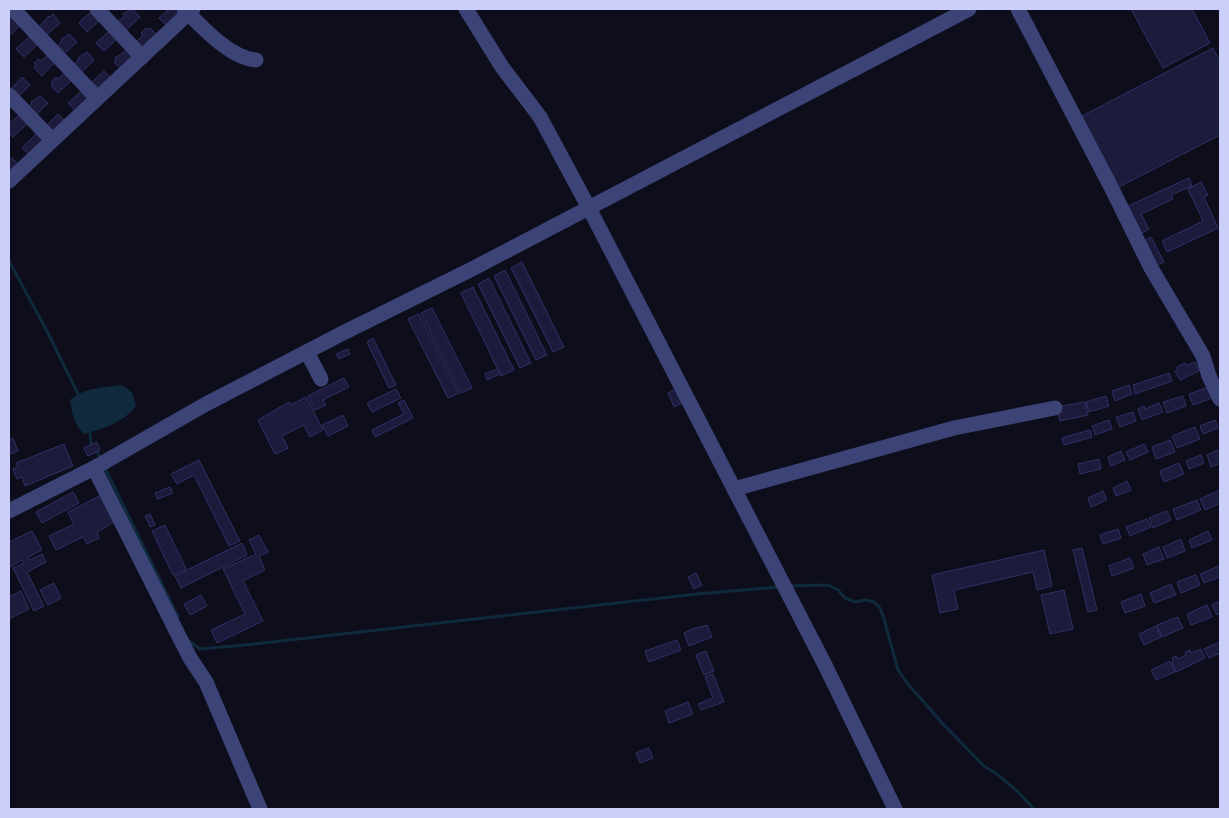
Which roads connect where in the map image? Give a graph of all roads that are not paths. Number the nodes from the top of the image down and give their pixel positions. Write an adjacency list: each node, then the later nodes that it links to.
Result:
1 (13, 9): 10 (street)
2 (97, 9): 7 (street)
3 (466, 9): 13 (street)
4 (969, 9): 13 (street)
5 (1018, 9): 16 (street)
6 (189, 10): 7 (street); 8 (street)
7 (142, 57): 10 (street)
8 (256, 60)
9 (9, 95): 11 (street)
10 (97, 98): 11 (street)
11 (52, 140): 12 (street)
12 (9, 181)
13 (589, 208): 14 (street); 19 (street)
14 (307, 352): 15 (street); 18 (street)
15 (321, 380)
16 (1220, 399)
17 (1055, 408): 19 (street)
18 (94, 468): 20 (street); 21 (street)
19 (734, 489): 22 (street)
20 (9, 511)
21 (260, 809)
22 (895, 809)

